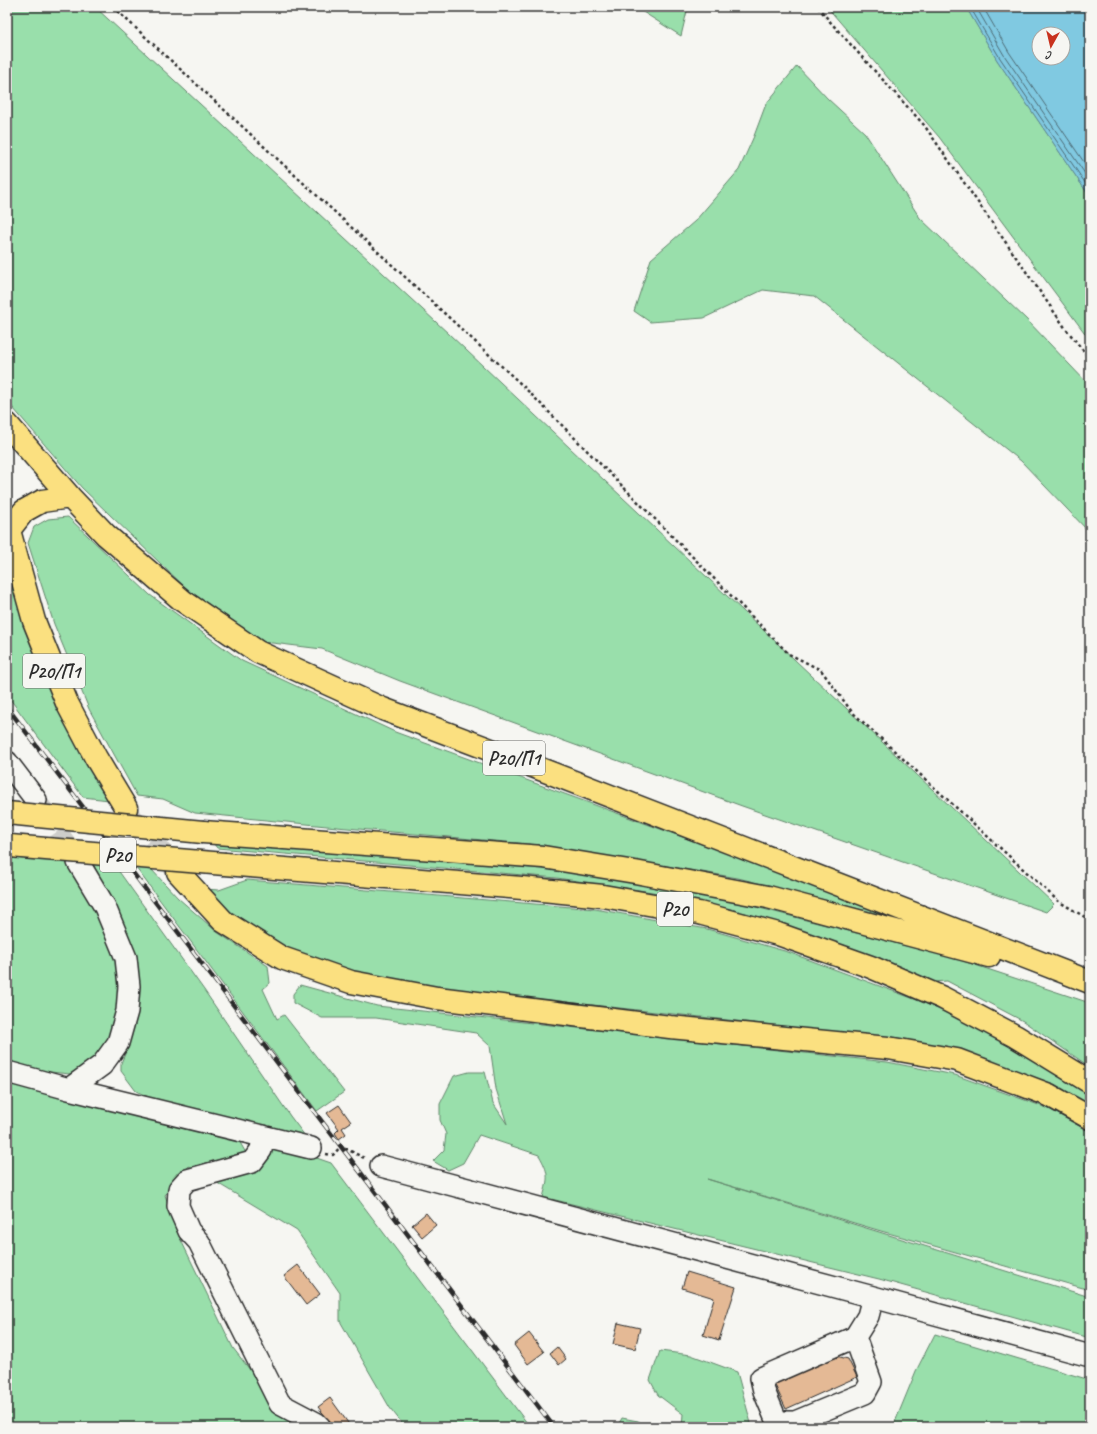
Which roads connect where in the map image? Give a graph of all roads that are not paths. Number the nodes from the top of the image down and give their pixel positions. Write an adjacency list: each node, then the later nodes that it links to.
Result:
1 (7, 424): 2 (main road, Р20/П1)
2 (70, 496): 3 (main road, Р20/П1); 11 (main road, Р20/П1)
3 (8, 527): 6 (main road, Р20/П1)
4 (7, 762): 5 (street)
5 (36, 800)
6 (126, 808)
7 (7, 814): 11 (main road, Р20, bridge)
8 (9, 845): 13 (main road, Р20, bridge)
9 (78, 862): 14 (street)
10 (178, 872): 15 (main road)
11 (1090, 983)
12 (7, 1072): 14 (street)
13 (1090, 1082)
14 (69, 1089): 16 (street)
15 (1090, 1118)
16 (263, 1136): 17 (street); 22 (street)
17 (311, 1148)
18 (381, 1166): 19 (street)
19 (873, 1297): 20 (street); 21 (street)
20 (854, 1337): 20 (street)
21 (1090, 1356)
22 (320, 1427)

